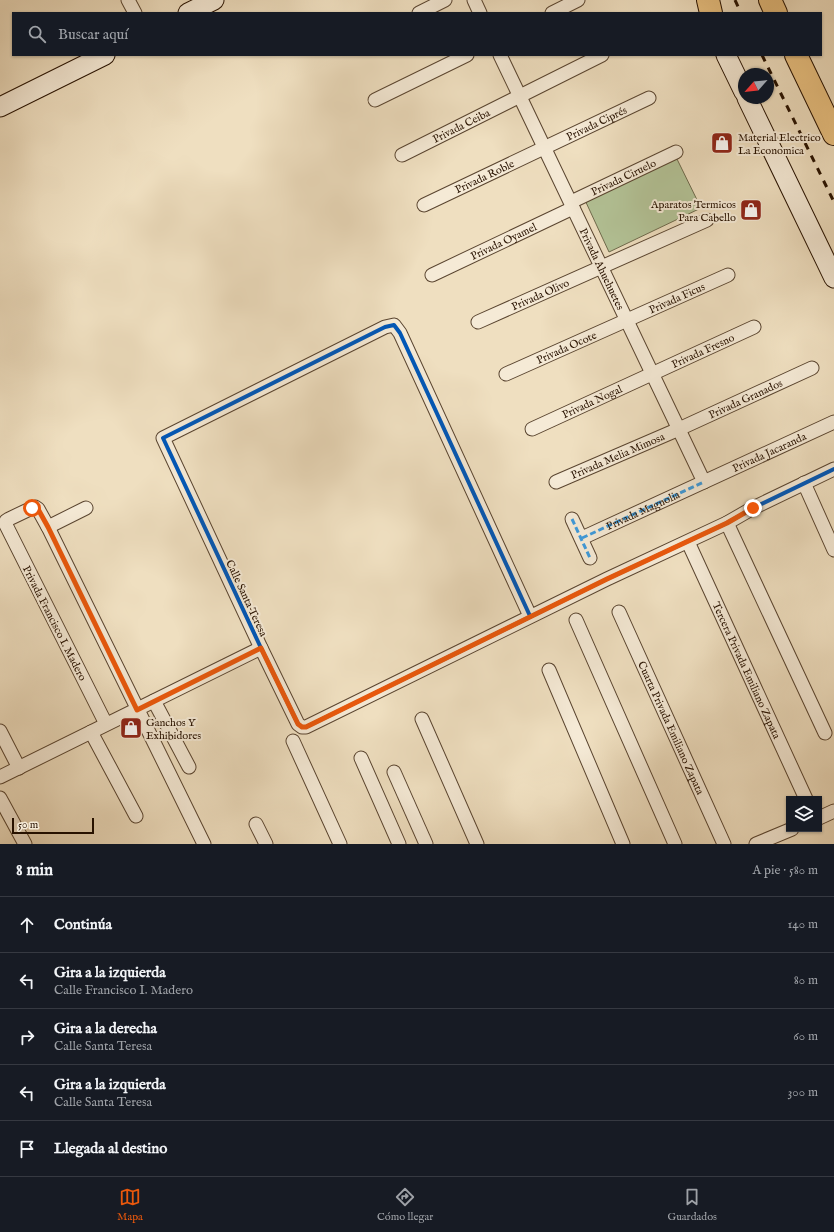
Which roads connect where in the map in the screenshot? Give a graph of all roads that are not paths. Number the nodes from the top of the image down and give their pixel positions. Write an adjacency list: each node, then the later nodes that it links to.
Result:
1 (128, 0): 9 (street)
2 (445, 0): 11 (street)
3 (474, 0): 12 (street)
4 (578, 0): 13 (street)
5 (700, 0): 14 (main road)
6 (708, 0): 15 (highway)
7 (770, 0): 16 (highway)
8 (210, 1): 10 (main road)
9 (134, 12)
10 (190, 12)
11 (421, 12)
12 (480, 12)
13 (554, 12)
14 (706, 12)
15 (711, 12)
16 (776, 12)
17 (103, 56): 28 (main road)
18 (465, 56): 26 (street)
19 (500, 56): 24 (street, Privada Ahuehuetes)
20 (600, 56): 24 (street, Privada Ceiba)
21 (726, 56): 23 (main road)
22 (796, 56): 29 (highway)
23 (738, 80)
24 (519, 96): 30 (street, Privada Ahuehuetes); 32 (street, Privada Ceiba)
25 (649, 98): 30 (street, Privada Ciprés)
26 (375, 100)
27 (750, 104): 39 (main road)
28 (0, 107)
29 (834, 134)
30 (545, 149): 33 (street, Privada Ahuehuetes); 34 (street, Privada Roble)
31 (676, 152): 33 (street, Privada Ciruelo)
32 (402, 155)
33 (572, 205): 36 (street, Privada Ahuehuetes); 37 (street, Privada Oyamel)
34 (424, 206)
35 (707, 220): 36 (street, Privada Olivo)
36 (601, 266): 40 (street, Privada Ahuehuetes); 41 (street, Privada Olivo)
37 (432, 275)
38 (728, 275): 40 (street, Privada Ficus)
39 (834, 278)
40 (626, 321): 44 (street, Privada Ocote); 45 (street, Privada Ahuehuetes)
41 (478, 322)
42 (754, 327): 45 (street, Privada Fresno)
43 (812, 368): 48 (street, Privada Granados)
44 (506, 374)
45 (653, 374): 47 (street, Privada Nogal); 48 (street, Privada Ahuehuetes)
46 (834, 422): 51 (street, Privada Jacaranda)
47 (532, 429)
48 (679, 429): 50 (street, Privada Melia Mimosa); 51 (street, Privada Ahuehuetes)
49 (834, 469): 52 (street, Calle Santa Teresa)
50 (556, 482)
51 (704, 482): 57 (street, Privada Magnolia)
52 (804, 484): 55 (street, Calle Santa Teresa); 59 (street)
53 (86, 508): 56 (street)
54 (572, 520): 57 (street)
55 (727, 523): 58 (street, Calle Santa Teresa); 72 (street)
56 (48, 527): 67 (street); 69 (street, Privada Francisco I. Madero)
57 (582, 538): 60 (street)
58 (688, 542): 62 (street, Calle Santa Teresa); 79 (street, Tercera Privada Emiliano Zapata)
59 (834, 550)
60 (590, 558)
61 (619, 612): 95 (street, Cuarta Privada Emiliano Zapata)
62 (530, 616): 64 (street, Calle Santa Teresa); 64 (street, Calle Santa Teresa)
63 (576, 620): 94 (street)
64 (261, 648): 66 (street)
65 (549, 670): 93 (street)
66 (154, 701): 67 (street); 75 (street)
67 (137, 710): 69 (street); 87 (street)
68 (422, 719): 92 (street)
69 (106, 724): 71 (street)
70 (0, 731): 76 (street)
71 (91, 732): 76 (street); 82 (street)
72 (825, 733)
73 (293, 741): 89 (street)
74 (361, 758): 90 (street)
75 (189, 767)
76 (19, 768): 78 (street)
77 (394, 772): 91 (street)
78 (0, 776)
79 (805, 796)
80 (0, 798): 86 (street)
81 (834, 811): 83 (street)
82 (136, 816)
83 (822, 817)
84 (256, 824): 88 (street)
85 (786, 832): 96 (street)
86 (25, 844)
87 (204, 844)
88 (266, 844)
89 (340, 844)
90 (399, 844)
91 (426, 844)
92 (477, 844)
93 (622, 844)
94 (675, 844)
95 (724, 844)
96 (756, 844)

